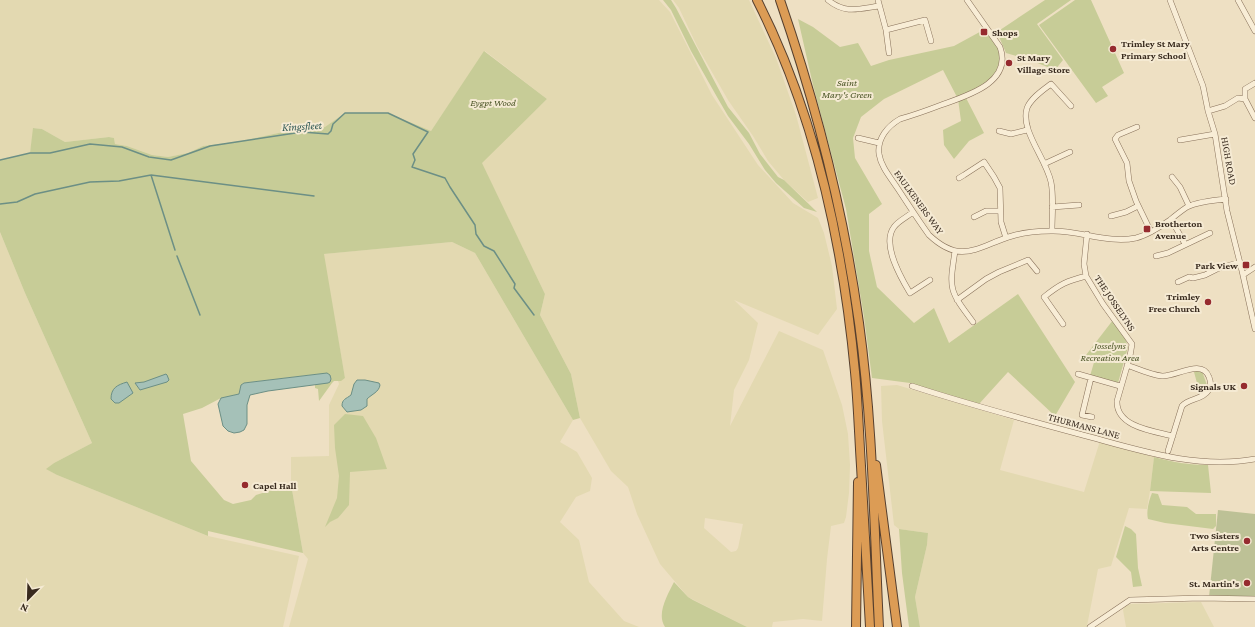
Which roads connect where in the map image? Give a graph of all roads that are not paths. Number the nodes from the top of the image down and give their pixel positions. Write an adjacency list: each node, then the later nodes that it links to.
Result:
1 (757, 0): 68 (highway)
2 (780, 0): 65 (highway)
3 (828, 0): 8 (street)
4 (878, 0): 8 (street)
5 (967, 0): 24 (street)
6 (1170, 0): 16 (street, HIGH ROAD)
7 (1238, 0): 10 (street)
8 (879, 6): 9 (street)
9 (886, 30): 11 (street); 12 (street)
10 (1255, 31)
11 (931, 42)
12 (889, 53)
13 (1255, 83): 14 (street)
14 (1244, 99): 16 (street); 17 (street)
15 (1071, 106): 19 (street)
16 (1208, 111): 21 (street, HIGH ROAD)
17 (1255, 118)
18 (1137, 127): 31 (street)
19 (1027, 130): 20 (street); 26 (street)
20 (999, 131)
21 (1215, 134): 23 (street); 29 (street, HIGH ROAD)
22 (858, 138): 24 (street)
23 (1180, 140)
24 (879, 143): 35 (street, FAULKENERS WAY)
25 (1070, 152): 26 (street)
26 (1044, 164): 33 (street)
27 (1172, 177): 32 (street)
28 (959, 178): 34 (street)
29 (1226, 199): 32 (street, FAULKENERS WAY); 47 (street, HIGH ROAD)
30 (1079, 205): 33 (street)
31 (1138, 206): 36 (street); 40 (street)
32 (1189, 206): 38 (street, FAULKENERS WAY)
33 (1052, 207): 39 (street)
34 (999, 211): 37 (street); 43 (street)
35 (913, 212): 45 (street, FAULKENERS WAY); 52 (street)
36 (1111, 216)
37 (974, 217)
38 (1171, 219): 40 (street, FAULKENERS WAY); 44 (street)
39 (1052, 230): 42 (street, FAULKENERS WAY); 43 (street, FAULKENERS WAY)
40 (1151, 232): 42 (street, FAULKENERS WAY)
41 (1210, 233): 44 (street)
42 (1087, 234): 51 (street, THE JOSSELYNS)
43 (1006, 238): 45 (street, FAULKENERS WAY)
44 (1185, 244): 46 (street)
45 (955, 251): 54 (street)
46 (1156, 256)
47 (1240, 262): 50 (street, HIGH ROAD); 53 (street)
48 (1255, 267): 50 (street)
49 (1037, 271): 54 (street)
50 (1243, 275): 57 (street, HIGH ROAD)
51 (1086, 276): 56 (street, THE JOSSELYNS); 58 (street, THE JOSSELYNS)
52 (930, 280)
53 (1178, 282)
54 (957, 300): 55 (street)
55 (973, 322)
56 (1063, 324)
57 (1255, 329)
58 (1127, 365): 62 (street, THE JOSSELYNS); 64 (street)
59 (1078, 374): 60 (street)
60 (1091, 378): 62 (street); 63 (street)
61 (912, 386): 67 (street, THURMANS LANE)
62 (1120, 386): 64 (street, THE JOSSELYNS)
63 (1092, 417)
64 (1173, 436): 66 (street)
65 (870, 441): 72 (highway); 73 (highway)
66 (1168, 451)
67 (1255, 459)
68 (861, 468): 70 (highway); 71 (highway)
69 (1255, 599): 74 (street)
70 (856, 627)
71 (870, 627)
72 (879, 627)
73 (897, 627)
74 (1090, 627)

